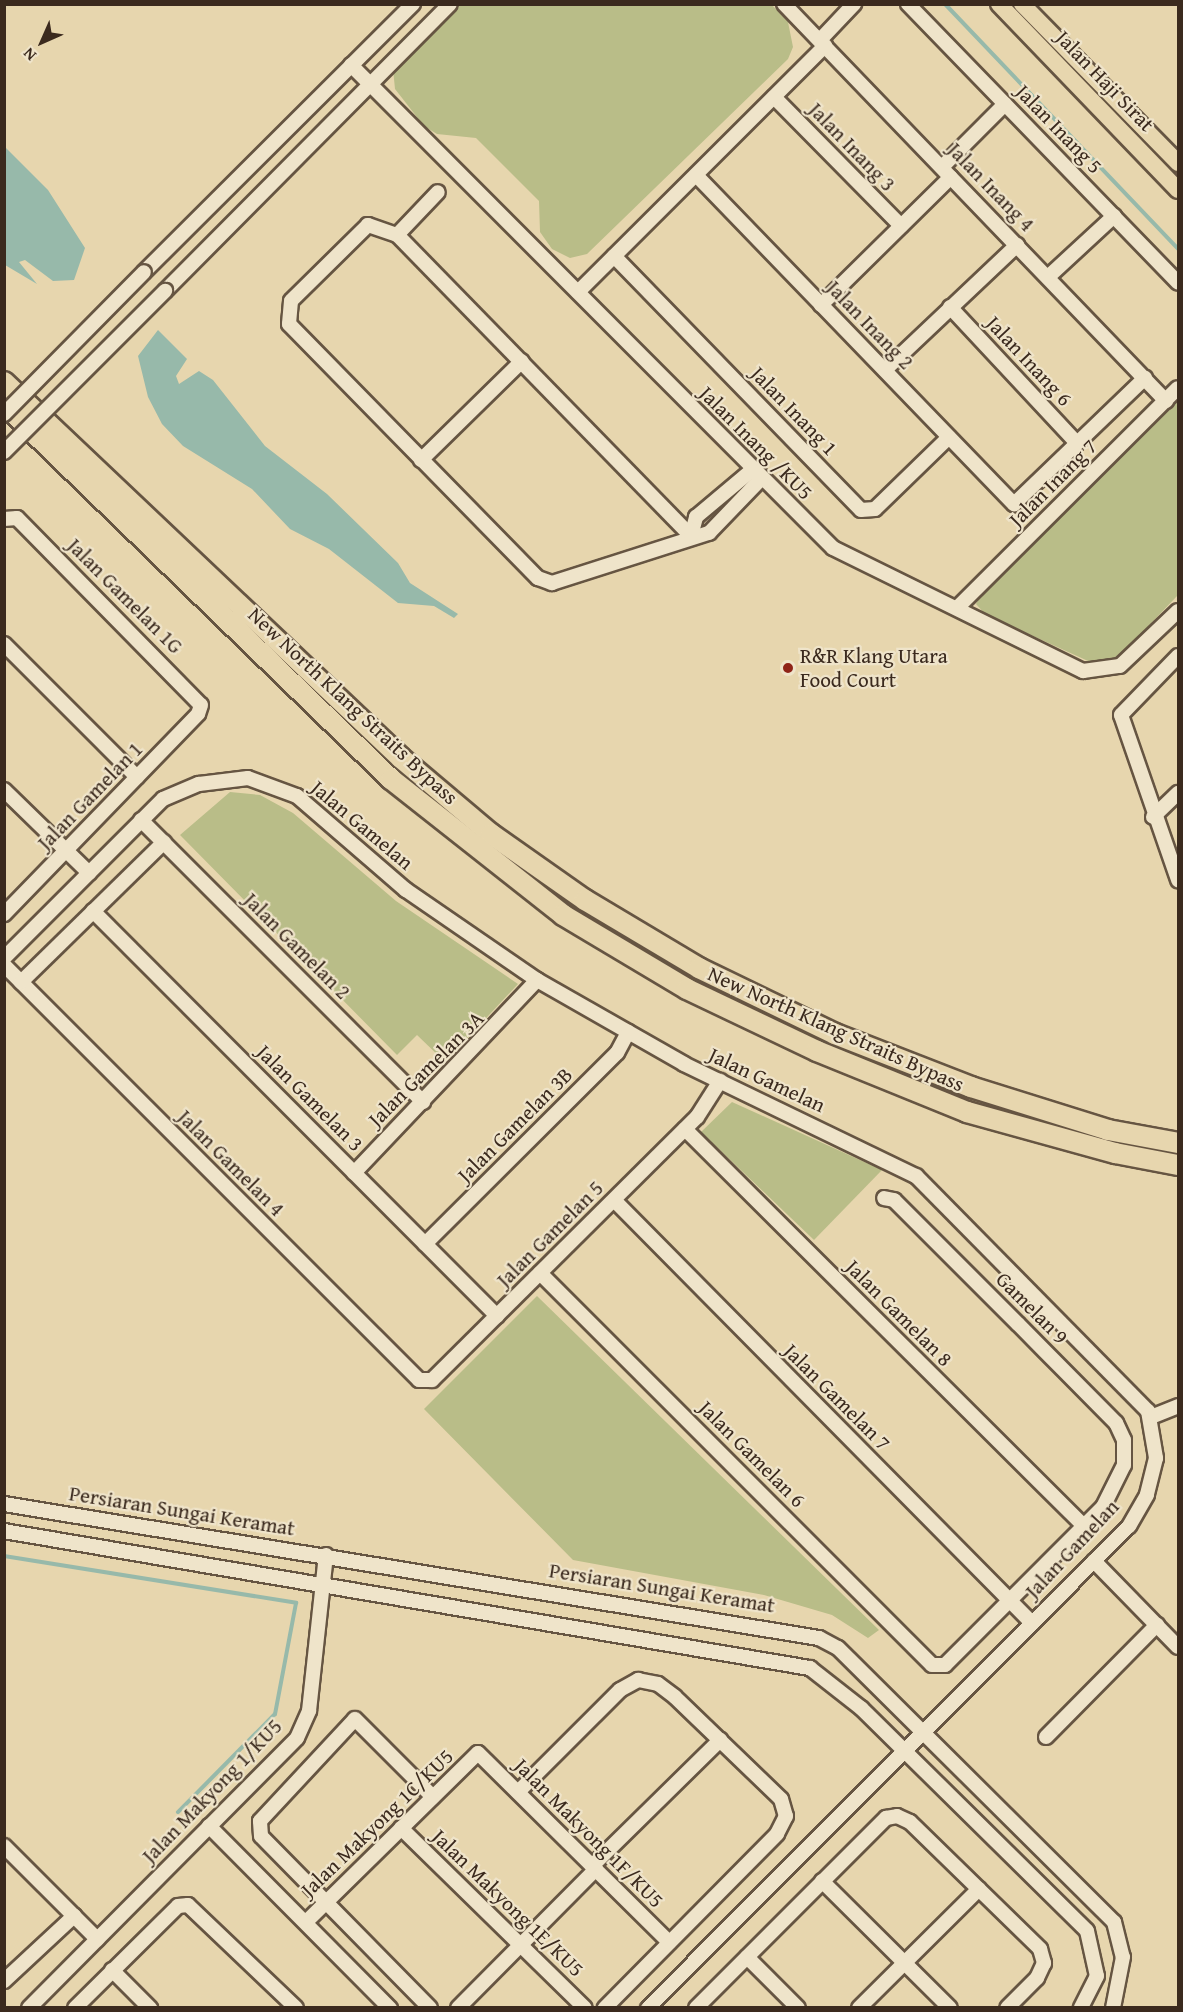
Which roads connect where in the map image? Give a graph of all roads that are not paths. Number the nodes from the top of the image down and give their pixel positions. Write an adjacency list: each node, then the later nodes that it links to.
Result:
1 (412, 4): 9 (street)
2 (450, 4): 10 (street)
3 (784, 4): 8 (street, Jalan Inang 4)
4 (854, 4): 8 (street)
5 (908, 4): 12 (street, Jalan Inang 5)
6 (999, 4): 16 (main road, Jalan Haji Sirat)
7 (1022, 4): 13 (main road, Jalan Haji Sirat)
8 (822, 43): 11 (street); 14 (street, Jalan Inang 4)
9 (351, 65): 10 (street, Jalan Inang /KU5); 35 (street, bridge)
10 (370, 85): 25 (street, Jalan Inang /KU5); 38 (street, bridge)
11 (774, 97): 15 (street); 19 (street, Jalan Inang 3)
12 (1005, 104): 14 (street); 18 (street, Jalan Inang 5)
13 (1179, 163)
14 (946, 172): 19 (street); 21 (street, Jalan Inang 4)
15 (696, 175): 22 (street); 26 (street, Jalan Inang 2)
16 (1179, 190)
17 (438, 192): 20 (street)
18 (1114, 216): 23 (street); 24 (street, Jalan Inang 5)
19 (901, 226): 26 (street)
20 (397, 235): 28 (street); 39 (street)
21 (1017, 245): 23 (street, Jalan Inang 4); 27 (street)
22 (614, 256): 25 (street); 36 (street, Jalan Inang 1)
23 (1048, 277): 30 (street, Jalan Inang 4)
24 (1179, 283)
25 (578, 292): 40 (street, Jalan Inang /KU5)
26 (821, 305): 29 (street, Jalan Inang 2)
27 (950, 308): 29 (street); 37 (street, Jalan Inang 6)
28 (522, 361): 39 (street); 42 (street)
29 (885, 370): 36 (street, Jalan Inang 2)
30 (1145, 378): 33 (street, Jalan Inang 4); 37 (street)
31 (4, 382): 67 (highway, New North Klang Straits Bypass)
32 (1179, 388): 33 (street, Jalan Inang 7)
33 (1166, 400): 43 (street, Jalan Inang 7)
34 (4, 404): 68 (highway, New North Klang Straits Bypass)
35 (4, 414)
36 (949, 437): 37 (street, Jalan Inang 2)
37 (1077, 443)
38 (4, 452)
39 (421, 460): 42 (street)
40 (756, 475): 42 (street); 43 (street, Jalan Inang /KU5)
41 (11, 519): 47 (street, Jalan Gamelan 1G)
42 (691, 536)
43 (958, 608): 44 (street, Jalan Inang /KU5)
44 (1179, 611)
45 (4, 644): 48 (street)
46 (1179, 656): 51 (street)
47 (201, 705): 48 (street, Jalan Gamelan 1)
48 (137, 777): 54 (street, Jalan Gamelan 1)
49 (4, 790): 54 (street)
50 (1179, 793): 51 (street)
51 (1153, 817): 56 (street)
52 (141, 820): 53 (street, Jalan Gamelan 2); 55 (street, Jalan Gamelan); 61 (street, Jalan Gamelan)
53 (164, 842): 57 (street); 65 (street, Jalan Gamelan 2)
54 (67, 851): 55 (street); 58 (street, Jalan Gamelan 1)
55 (89, 873): 59 (street, Jalan Gamelan)
56 (1179, 880)
57 (93, 911): 62 (street); 69 (street, Jalan Gamelan 3)
58 (4, 914)
59 (4, 958)
60 (4, 965): 62 (street, Jalan Gamelan 4)
61 (537, 980): 63 (street, Jalan Gamelan); 65 (street, Jalan Gamelan 3A)
62 (21, 982): 75 (street, Jalan Gamelan 4)
63 (628, 1032): 64 (street, Jalan Gamelan); 72 (street, Jalan Gamelan 3B)
64 (720, 1081): 66 (street, Jalan Gamelan 5); 77 (street, Jalan Gamelan)
65 (423, 1102): 69 (street, Jalan Gamelan 3A)
66 (685, 1129): 71 (street, Jalan Gamelan 5); 79 (street, Jalan Gamelan 8)
67 (1179, 1143)
68 (1179, 1165)
69 (354, 1173): 72 (street, Jalan Gamelan 3)
70 (884, 1198): 79 (street, Gamelan 9)
71 (614, 1200): 73 (street, Jalan Gamelan 5); 84 (street, Jalan Gamelan 7)
72 (424, 1244): 74 (street, Jalan Gamelan 3)
73 (540, 1273): 74 (street, Jalan Gamelan 5); 84 (street, Jalan Gamelan 6)
74 (496, 1316): 75 (street, Jalan Gamelan 5)
75 (432, 1380)
76 (1179, 1406): 77 (street)
77 (1150, 1418): 82 (street, Jalan Gamelan)
78 (4, 1504): 81 (street, Persiaran Sungai Keramat)
79 (1084, 1526): 84 (street)
80 (4, 1531): 83 (street)
81 (326, 1556): 83 (street, Jalan Makyong 1/KU5); 88 (street, Persiaran Sungai Keramat)
82 (1094, 1561): 85 (street, Jalan Gamelan); 86 (street)
83 (325, 1585): 91 (street); 95 (street, Jalan Makyong 1/KU5)
84 (1010, 1600): 85 (street, Jalan Gamelan 7)
85 (1032, 1623): 88 (street, Jalan Gamelan)
86 (1157, 1625): 87 (street); 89 (street)
87 (1179, 1647)
88 (923, 1732): 91 (street, Jalan Gamelan); 127 (street, Persiaran Sungai Keramat)
89 (1046, 1737)
90 (720, 1740): 93 (street); 98 (street); 105 (street)
91 (904, 1750): 120 (street, Jalan Gamelan); 126 (street)
92 (478, 1753): 93 (street, Jalan Makyong 1F/KU5); 94 (street, Jalan Makyong 1C/KU5)
93 (518, 1792): 98 (street, Jalan Makyong 1F/KU5)
94 (434, 1797): 96 (street, Jalan Makyong 1C/KU5); 101 (street)
95 (209, 1826): 103 (street); 104 (street, Jalan Makyong 1/KU5)
96 (401, 1828): 101 (street, Jalan Makyong 1C/KU5); 106 (street, Jalan Makyong 1E/KU5)
97 (4, 1846): 102 (street)
98 (594, 1868): 105 (street, Jalan Makyong 1F/KU5); 106 (street)
99 (822, 1881): 100 (street); 107 (street); 108 (street)
100 (979, 1889): 108 (street); 125 (street)
101 (326, 1902): 103 (street, Jalan Makyong 1C/KU5); 116 (street)
102 (74, 1916): 104 (street); 110 (street)
103 (306, 1922): 115 (street)
104 (97, 1939): 111 (street, Jalan Makyong 1/KU5)
105 (669, 1942): 119 (street)
106 (520, 1944): 117 (street); 118 (street, Jalan Makyong 1E/KU5)
107 (747, 1957): 121 (street); 122 (street)
108 (905, 1962): 123 (street); 124 (street)
109 (112, 1970): 112 (street); 113 (street); 114 (street)
110 (4, 1981)
111 (29, 2007)
112 (75, 2007)
113 (150, 2007)
114 (296, 2007)
115 (390, 2007)
116 (430, 2007)
117 (458, 2007)
118 (585, 2007)
119 (605, 2007)
120 (648, 2007)
121 (696, 2007)
122 (798, 2007)
123 (859, 2007)
124 (950, 2007)
125 (1007, 2007)
126 (1081, 2007)
127 (1113, 2007)

